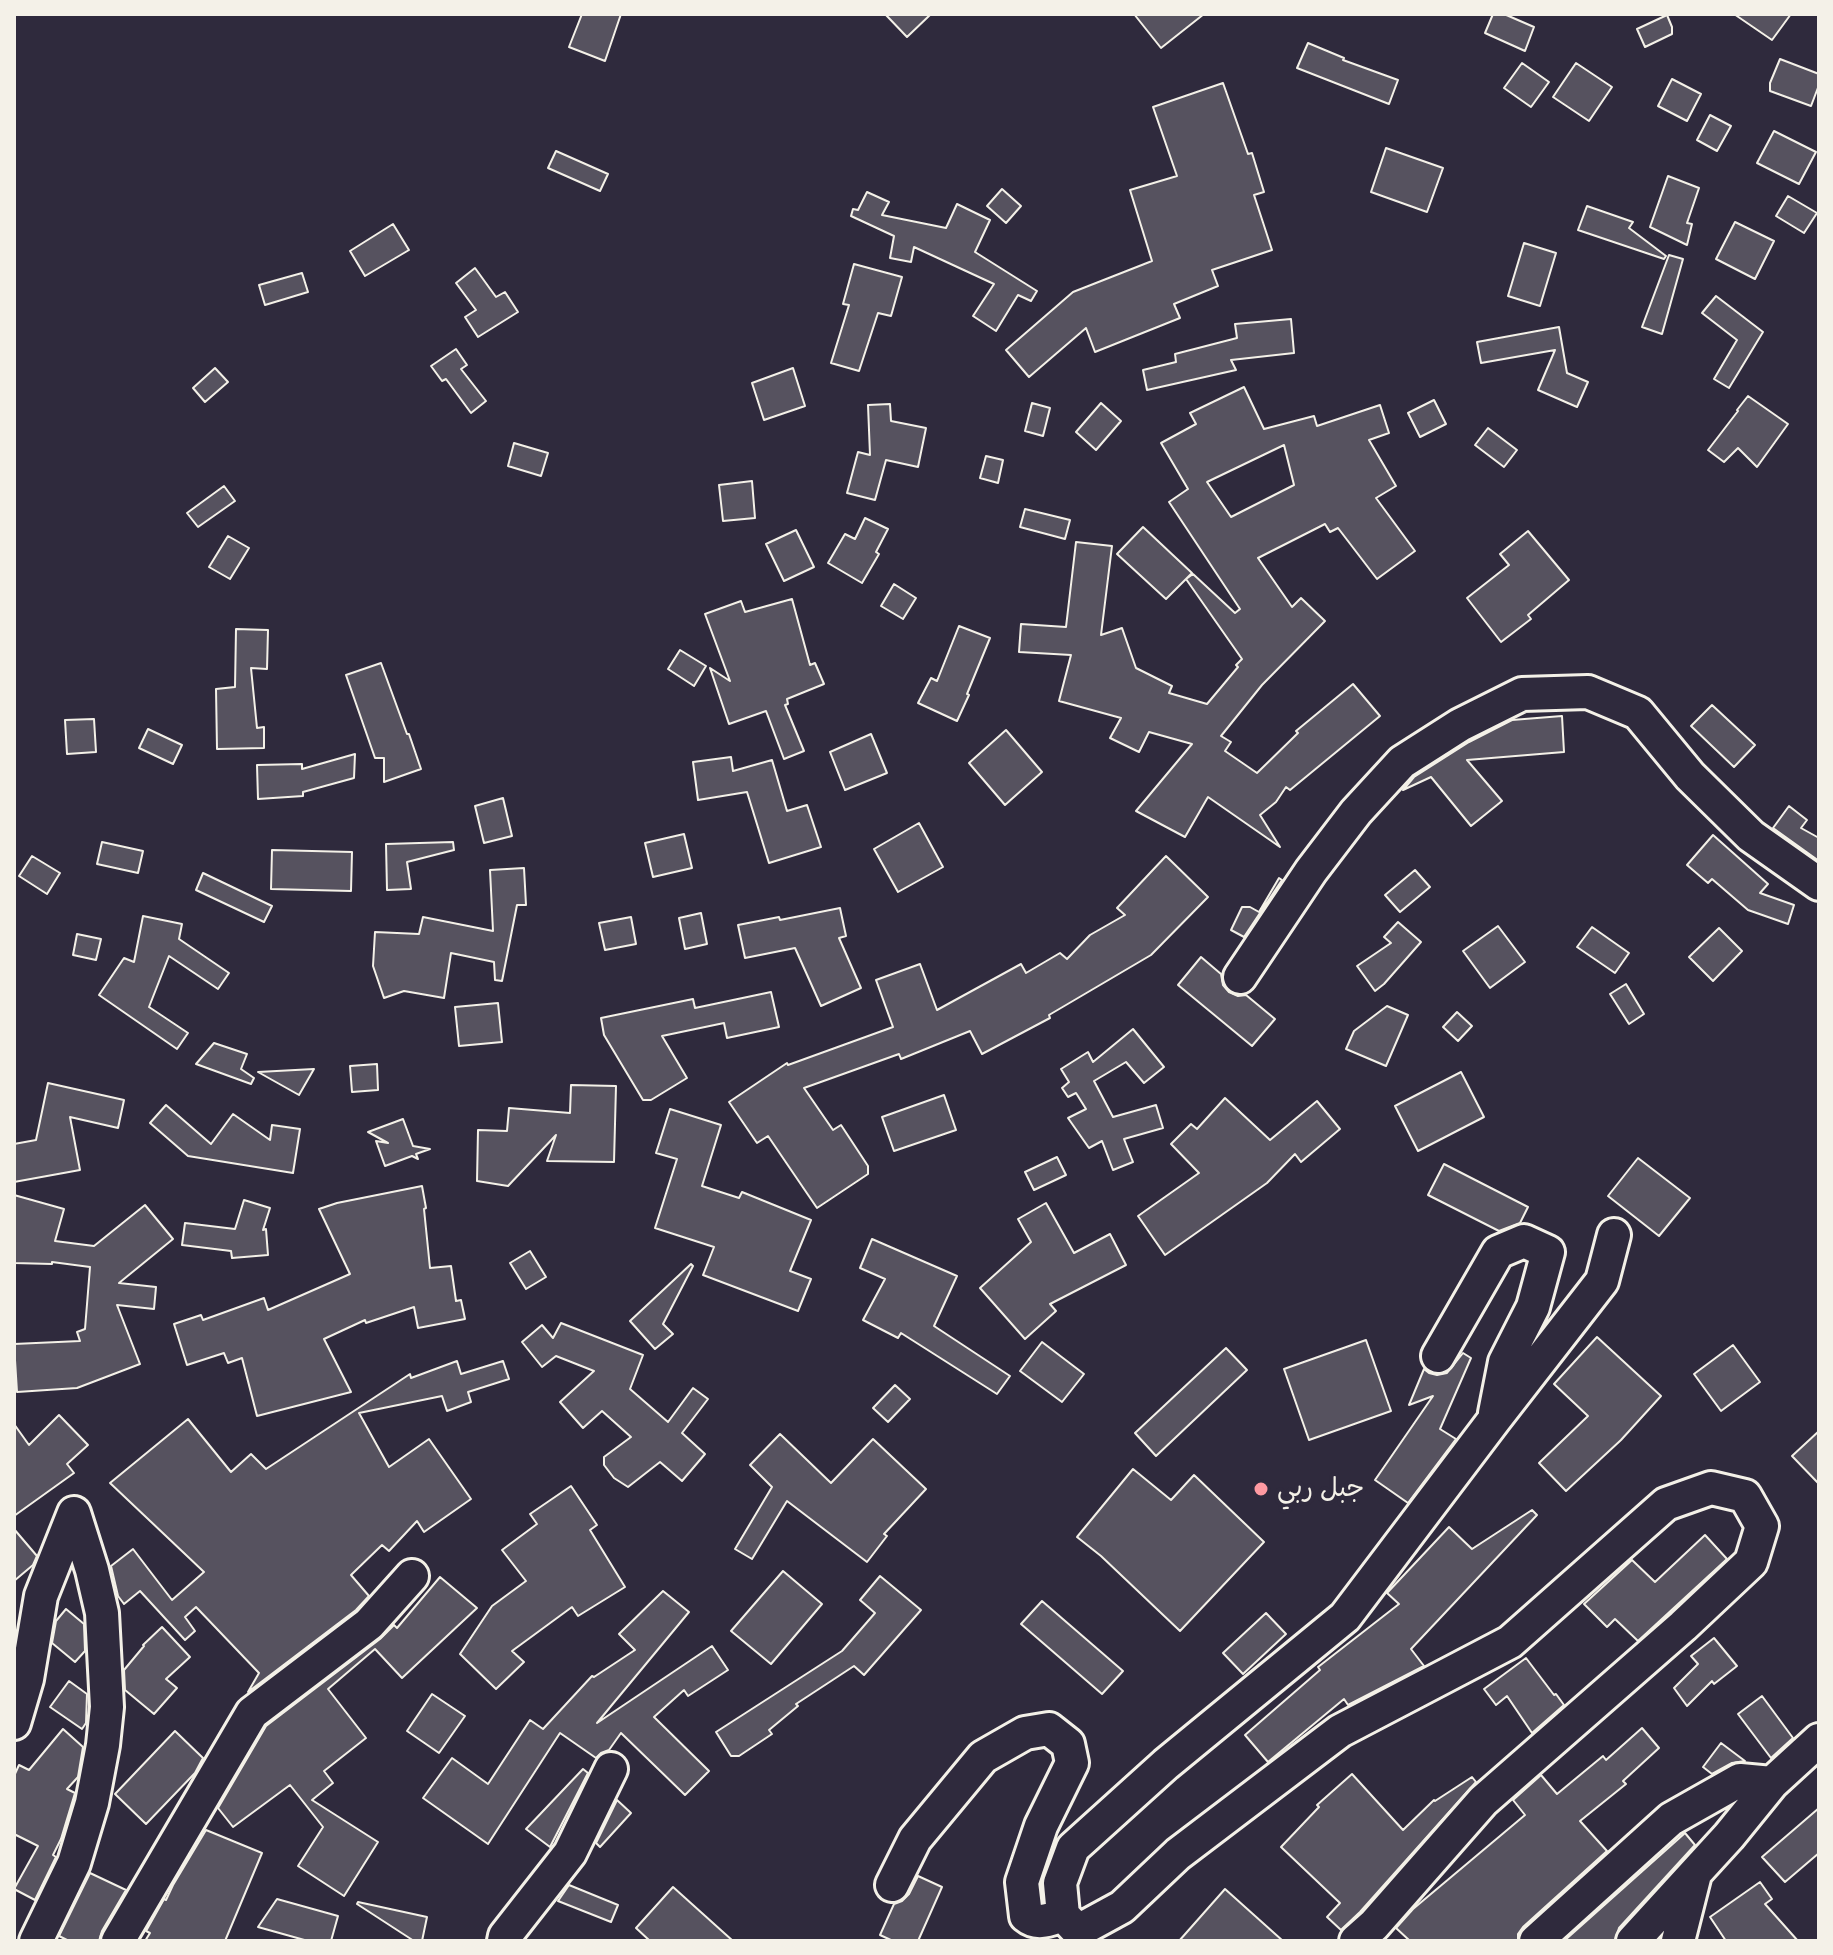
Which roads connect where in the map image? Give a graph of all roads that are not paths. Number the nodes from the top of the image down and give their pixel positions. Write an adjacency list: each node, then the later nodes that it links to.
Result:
1 (1819, 884): 2 (street)
2 (1240, 977)
3 (1614, 1235): 5 (street)
4 (1438, 1356): 5 (street)
5 (1494, 1420): 13 (street)
6 (412, 1576): 15 (street)
7 (14, 1723): 14 (street)
8 (1819, 1740): 10 (street)
9 (611, 1769): 16 (street)
10 (1772, 1783): 11 (street); 18 (street)
11 (1695, 1872): 19 (street); 20 (street)
12 (892, 1885): 13 (street)
13 (1072, 1929): 17 (street)
14 (36, 1941)
15 (118, 1941)
16 (504, 1941)
17 (1356, 1941)
18 (1536, 1941)
19 (1633, 1941)
20 (1678, 1941)

